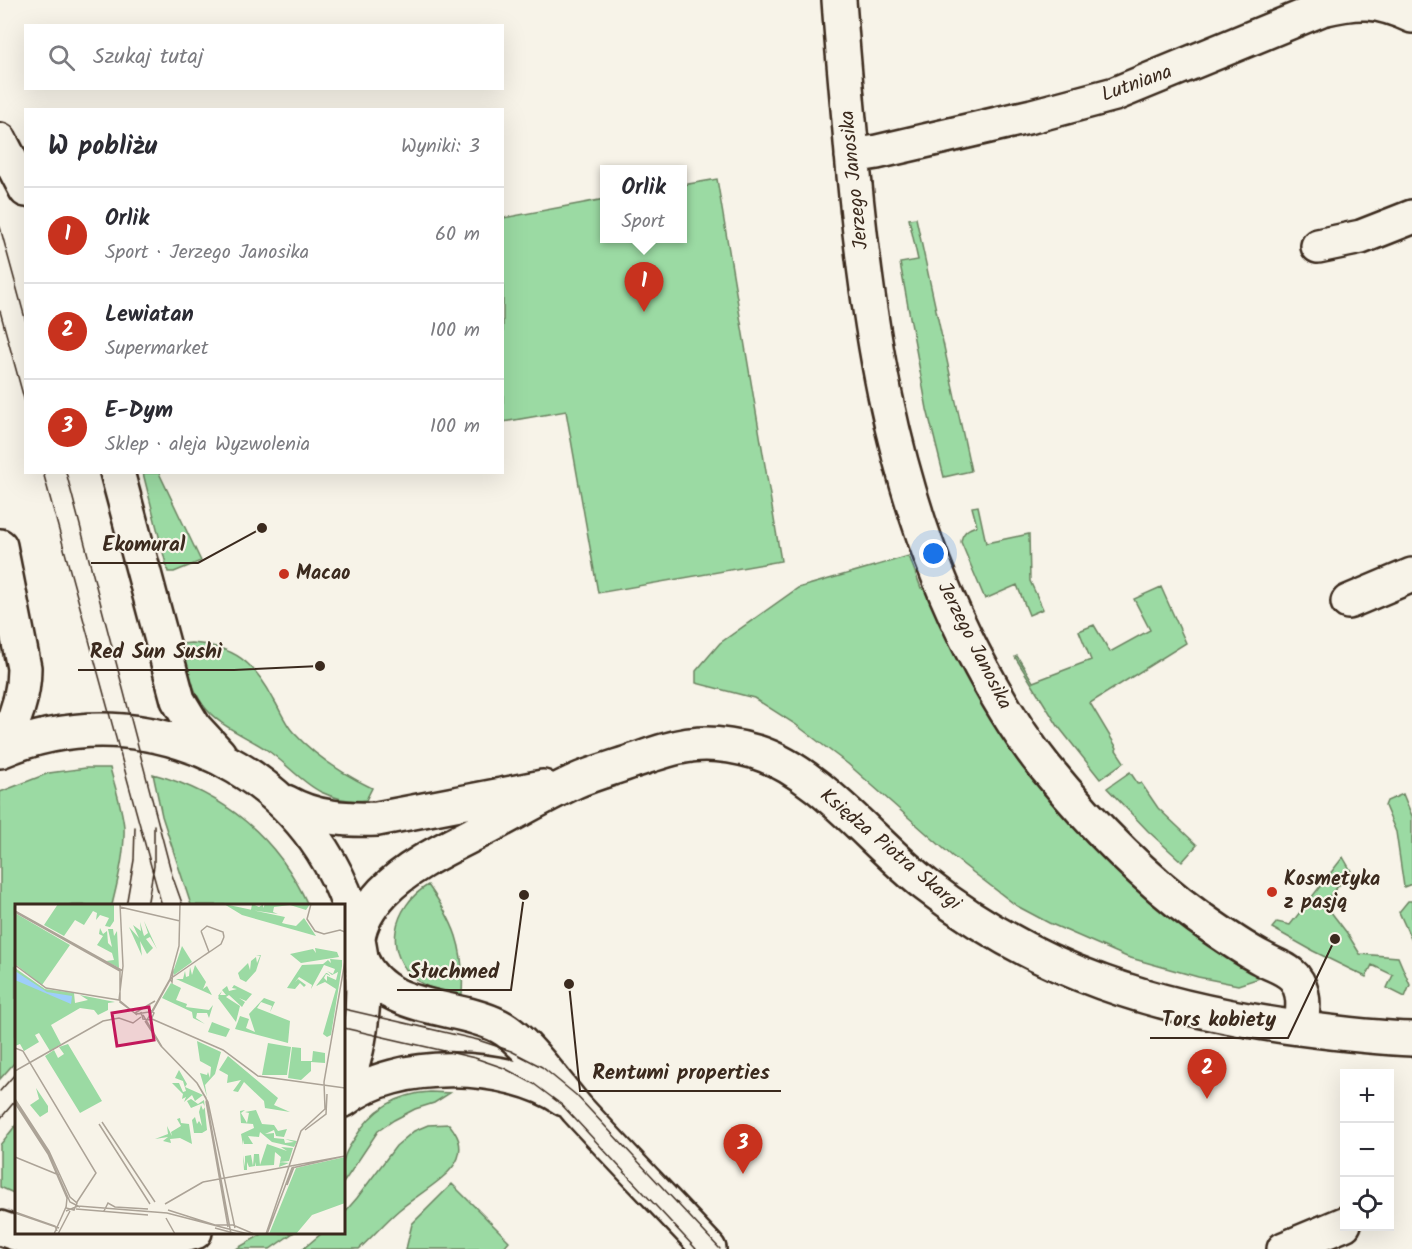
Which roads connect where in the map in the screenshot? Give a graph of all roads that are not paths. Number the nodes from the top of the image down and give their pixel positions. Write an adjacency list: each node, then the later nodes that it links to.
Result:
1 (839, 0): 4 (street, Jerzego Janosika)
2 (1412, 16): 4 (street, Lutniana)
3 (0, 140): 5 (street)
4 (852, 156): 18 (street, Jerzego Janosika)
5 (24, 186)
6 (1412, 218): 7 (street)
7 (1318, 246)
8 (118, 474): 14 (street)
9 (0, 546): 12 (street)
10 (1412, 576): 11 (street)
11 (1348, 602)
12 (0, 746)
13 (0, 751): 14 (street)
14 (230, 763): 16 (street)
15 (577, 781): 16 (street, Księdza Piotra Skargi); 17 (street, Księdza Piotra Skargi); 18 (street, Księdza Piotra Skargi)
16 (280, 799): 17 (street)
17 (359, 949): 20 (street); 22 (street)
18 (1301, 1028): 19 (street, Księdza Piotra Skargi)
19 (1412, 1039)
20 (345, 1085)
21 (345, 1099): 22 (street)
22 (577, 1108): 28 (street)
23 (1340, 1226): 29 (street)
24 (0, 1228): 26 (street)
25 (191, 1234): 27 (street)
26 (16, 1239): 27 (street)
27 (94, 1249)
28 (709, 1249)
29 (1284, 1249)

